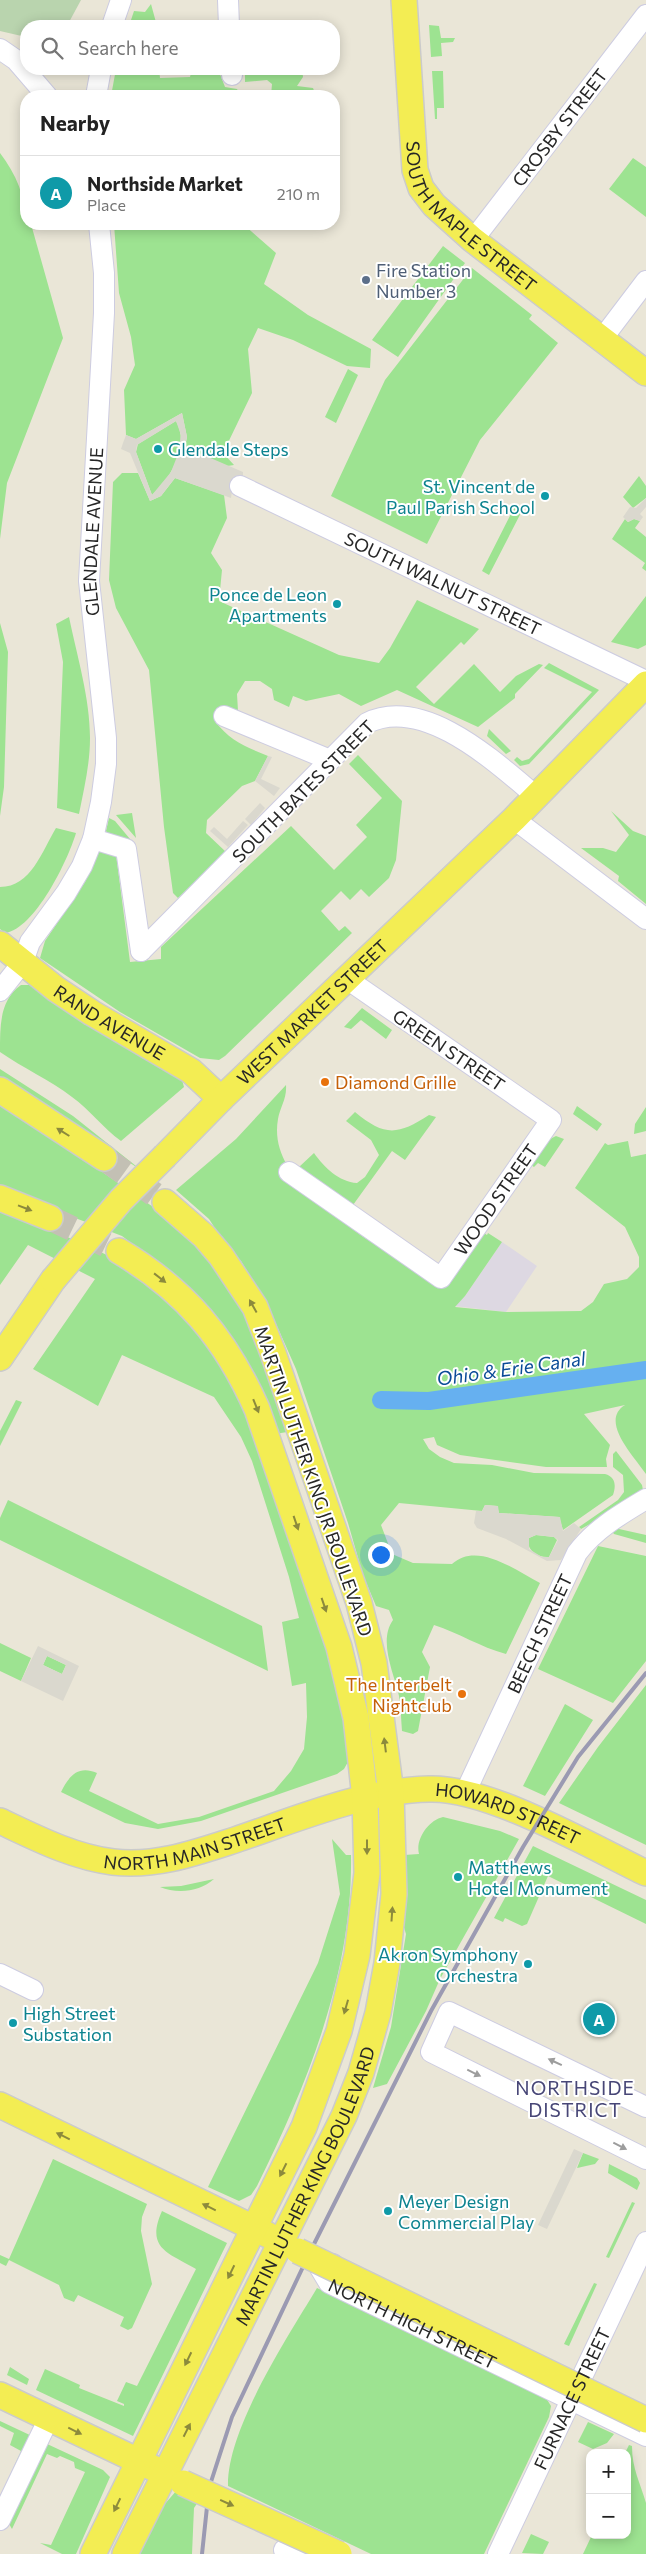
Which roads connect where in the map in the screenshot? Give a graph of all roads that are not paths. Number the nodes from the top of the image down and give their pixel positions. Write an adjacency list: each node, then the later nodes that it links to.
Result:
1 (121, 0): 5 (street)
2 (228, 0): 6 (street)
3 (404, 0): 14 (main road, SOUTH MAPLE STREET)
4 (646, 15): 14 (street, CROSBY STREET)
5 (114, 20)
6 (229, 20)
7 (0, 49): 8 (street)
8 (20, 65)
9 (29, 75): 11 (street)
10 (100, 75): 12 (street)
11 (42, 90)
12 (97, 90)
13 (100, 230): 24 (street, GLENDALE AVENUE)
14 (473, 240): 16 (main road, SOUTH MAPLE STREET)
15 (646, 281): 16 (street)
16 (602, 339): 17 (main road, SOUTH MAPLE STREET)
17 (646, 373)
18 (240, 486): 19 (street, SOUTH WALNUT STREET)
19 (646, 682): 22 (main road, WEST MARKET STREET)
20 (224, 716): 21 (street)
21 (330, 760): 22 (street, SOUTH BATES STREET); 24 (street, SOUTH BATES STREET)
22 (536, 796): 23 (main road, WEST MARKET STREET)
23 (514, 819): 25 (street); 28 (main road, WEST MARKET STREET)
24 (93, 839): 27 (street, GLENDALE AVENUE)
25 (646, 919)
26 (0, 944): 27 (main road, RAND AVENUE)
27 (23, 962): 29 (street, GLENDALE AVENUE); 31 (main road, RAND AVENUE)
28 (346, 979): 31 (main road, WEST MARKET STREET); 32 (street, GREEN STREET)
29 (0, 991)
30 (0, 1090): 33 (main road, one-way to 30)
31 (221, 1099): 39 (main road, WEST MARKET STREET, bridge)
32 (551, 1120): 34 (street, WOOD STREET)
33 (104, 1158)
34 (289, 1172)
35 (0, 1198): 37 (main road, one-way to 37)
36 (165, 1202): 41 (main road, MARTIN LUTHER KING JR BOULEVARD, one-way to 36)
37 (50, 1218)
38 (119, 1251): 43 (main road, MARTIN LUTHER KING JR BOULEVARD, one-way to 43)
39 (0, 1358)
40 (646, 1498): 42 (street, BEECH STREET)
41 (391, 1793): 42 (main road, HOWARD STREET); 43 (main road, NORTH MAIN STREET); 53 (main road, MARTIN LUTHER KING BOULEVARD, one-way to 41)
42 (464, 1793): 45 (main road, HOWARD STREET)
43 (365, 1798): 44 (main road, NORTH MAIN STREET); 51 (main road, MARTIN LUTHER KING BOULEVARD, one-way to 51)
44 (0, 1821)
45 (646, 1873)
46 (0, 1974): 47 (street)
47 (33, 1990)
48 (0, 2106): 51 (main road, one-way to 48)
49 (646, 2107): 50 (street, one-way to 50)
50 (646, 2159)
51 (253, 2228): 53 (main road); 61 (main road, MARTIN LUTHER KING BOULEVARD, one-way to 61)
52 (646, 2242): 54 (street, FURNACE STREET)
53 (290, 2246): 59 (main road, bridge); 62 (main road, MARTIN LUTHER KING BOULEVARD, one-way to 53)
54 (582, 2378): 56 (street, FURNACE STREET); 56 (street, NORTH HIGH STREET); 57 (street, NORTH HIGH STREET)
55 (0, 2395): 58 (main road)
56 (571, 2399): 60 (street, NORTH HIGH STREET); 67 (street, FURNACE STREET)
57 (646, 2411)
58 (49, 2418): 61 (main road, one-way to 61); 63 (street)
59 (646, 2420)
60 (646, 2436)
61 (138, 2461): 62 (main road); 64 (main road, MARTIN LUTHER KING BOULEVARD, one-way to 64)
62 (174, 2478): 65 (main road, MARTIN LUTHER KING BOULEVARD); 66 (main road, one-way to 66, bridge)
63 (0, 2520)
64 (93, 2554)
65 (125, 2554)
66 (340, 2554)
67 (498, 2554)

